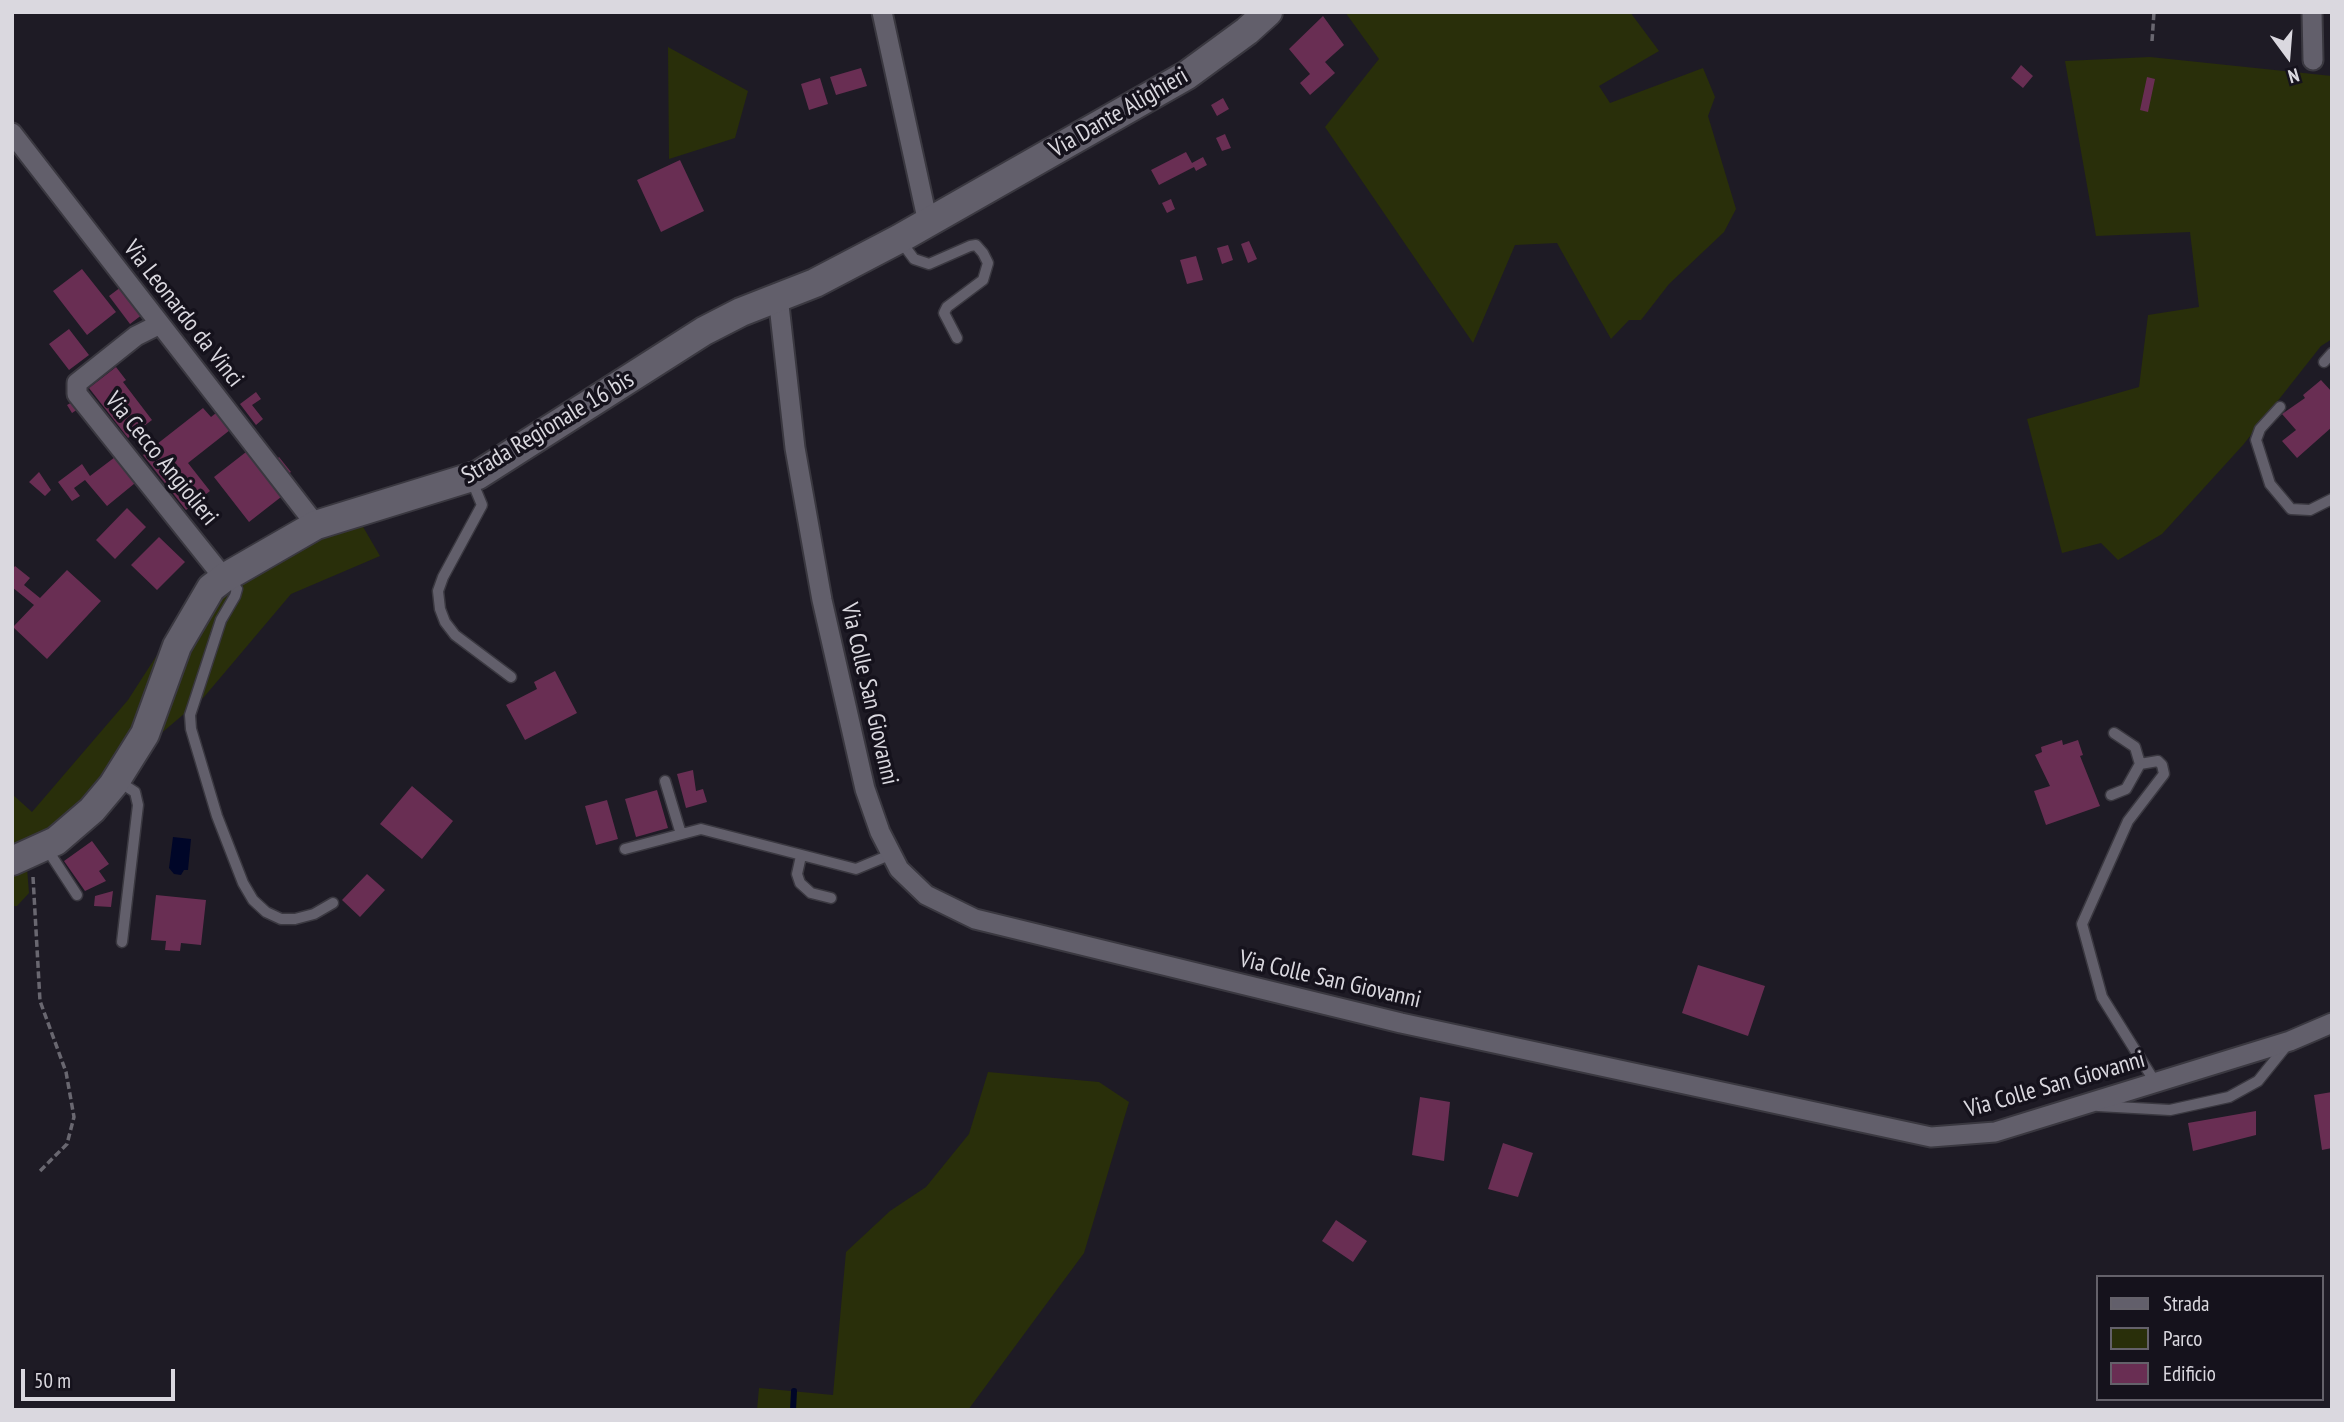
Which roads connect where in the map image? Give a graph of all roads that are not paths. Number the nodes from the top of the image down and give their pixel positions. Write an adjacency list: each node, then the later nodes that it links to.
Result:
1 (882, 12): 7 (street)
2 (1268, 12): 6 (main road, Via Dante Alighieri)
3 (2312, 12): 4 (street)
4 (2313, 60)
5 (12, 133): 10 (street, Via Leonardo da Vinci)
6 (963, 202): 7 (main road, Strada Regionale 16 bis)
7 (928, 223): 8 (main road, Strada Regionale 16 bis)
8 (899, 239): 9 (main road, Strada Regionale 16 bis); 11 (lane)
9 (778, 296): 15 (main road, Strada Regionale 16 bis); 28 (street, Via Colle San Giovanni)
10 (160, 324): 17 (street, Via Leonardo da Vinci); 18 (street, Via Cecco Angiolieri)
11 (957, 338)
12 (2332, 353): 13 (lane)
13 (2324, 362)
14 (2280, 407): 16 (lane)
15 (470, 478): 17 (main road, Strada Regionale 16 bis); 19 (lane)
16 (2332, 499)
17 (316, 525): 18 (main road, Strada Regionale 16 bis)
18 (224, 578): 22 (main road, Strada Regionale 16 bis); 32 (lane)
19 (510, 677)
20 (2114, 733): 21 (lane)
21 (2140, 764): 24 (lane); 36 (lane)
22 (117, 779): 27 (main road, Strada Regionale 16 bis); 33 (lane)
23 (665, 781): 25 (lane)
24 (2111, 795)
25 (681, 834): 26 (lane); 29 (lane)
26 (625, 849)
27 (30, 854): 30 (lane)
28 (892, 855): 29 (lane); 37 (street, Via Colle San Giovanni)
29 (801, 856): 31 (lane)
30 (77, 895)
31 (831, 898)
32 (333, 903)
33 (122, 942)
34 (2332, 1023): 35 (street, Via Colle San Giovanni)
35 (2290, 1041): 36 (street, Via Colle San Giovanni); 37 (lane)
36 (2155, 1082): 37 (street, Via Colle San Giovanni)
37 (2080, 1105)

